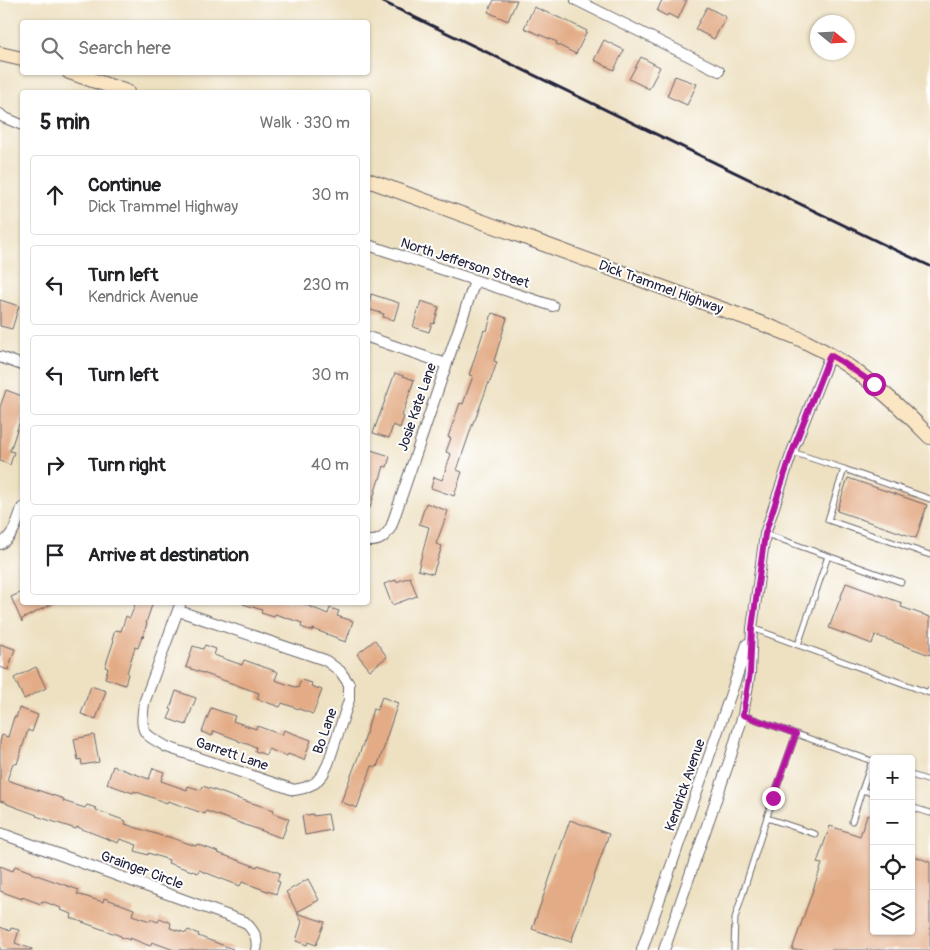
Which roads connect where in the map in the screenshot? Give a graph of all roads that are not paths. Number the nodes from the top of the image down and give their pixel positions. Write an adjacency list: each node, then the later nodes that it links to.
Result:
1 (576, 0): 4 (street)
2 (0, 54): 3 (main road)
3 (20, 59)
4 (719, 71)
5 (78, 75): 6 (main road)
6 (120, 90)
7 (0, 114): 8 (street)
8 (20, 124)
9 (370, 181): 14 (main road, Dick Trammel Highway)
10 (370, 246): 11 (street, North Jefferson Street)
11 (475, 281): 12 (street, North Jefferson Street); 17 (street, Josie Kate Lane)
12 (553, 306)
13 (370, 338): 17 (street)
14 (830, 355): 18 (main road, Dick Trammel Highway); 19 (street, Kendrick Avenue)
15 (0, 358): 16 (street)
16 (20, 364)
17 (446, 364): 24 (street, Josie Kate Lane)
18 (930, 437)
19 (792, 452): 20 (lane); 23 (street, Kendrick Avenue)
20 (844, 469): 21 (lane); 26 (lane)
21 (930, 499)
22 (20, 514): 25 (street)
23 (765, 534): 27 (lane); 30 (street, Kendrick Avenue)
24 (370, 540)
25 (0, 544)
26 (930, 555)
27 (828, 556): 28 (lane); 31 (lane)
28 (901, 582)
29 (180, 607): 39 (street, Bo Lane); 39 (street, Garrett Lane)
30 (752, 628): 31 (lane); 33 (street, Kendrick Avenue); 48 (street, Kendrick Avenue)
31 (798, 645): 32 (lane)
32 (930, 689)
33 (743, 715): 34 (lane); 50 (street, Kendrick Avenue)
34 (796, 734): 35 (lane); 44 (lane)
35 (870, 760)
36 (870, 769): 40 (lane)
37 (915, 776): 38 (lane)
38 (930, 781)
39 (315, 782)
40 (862, 790): 41 (lane); 45 (lane)
41 (870, 793)
42 (915, 808): 43 (lane)
43 (930, 814)
44 (767, 818): 47 (lane); 51 (lane)
45 (852, 821)
46 (0, 833): 49 (street, Grainger Circle)
47 (815, 834)
48 (644, 949)
49 (256, 950)
50 (664, 950)
51 (734, 950)

